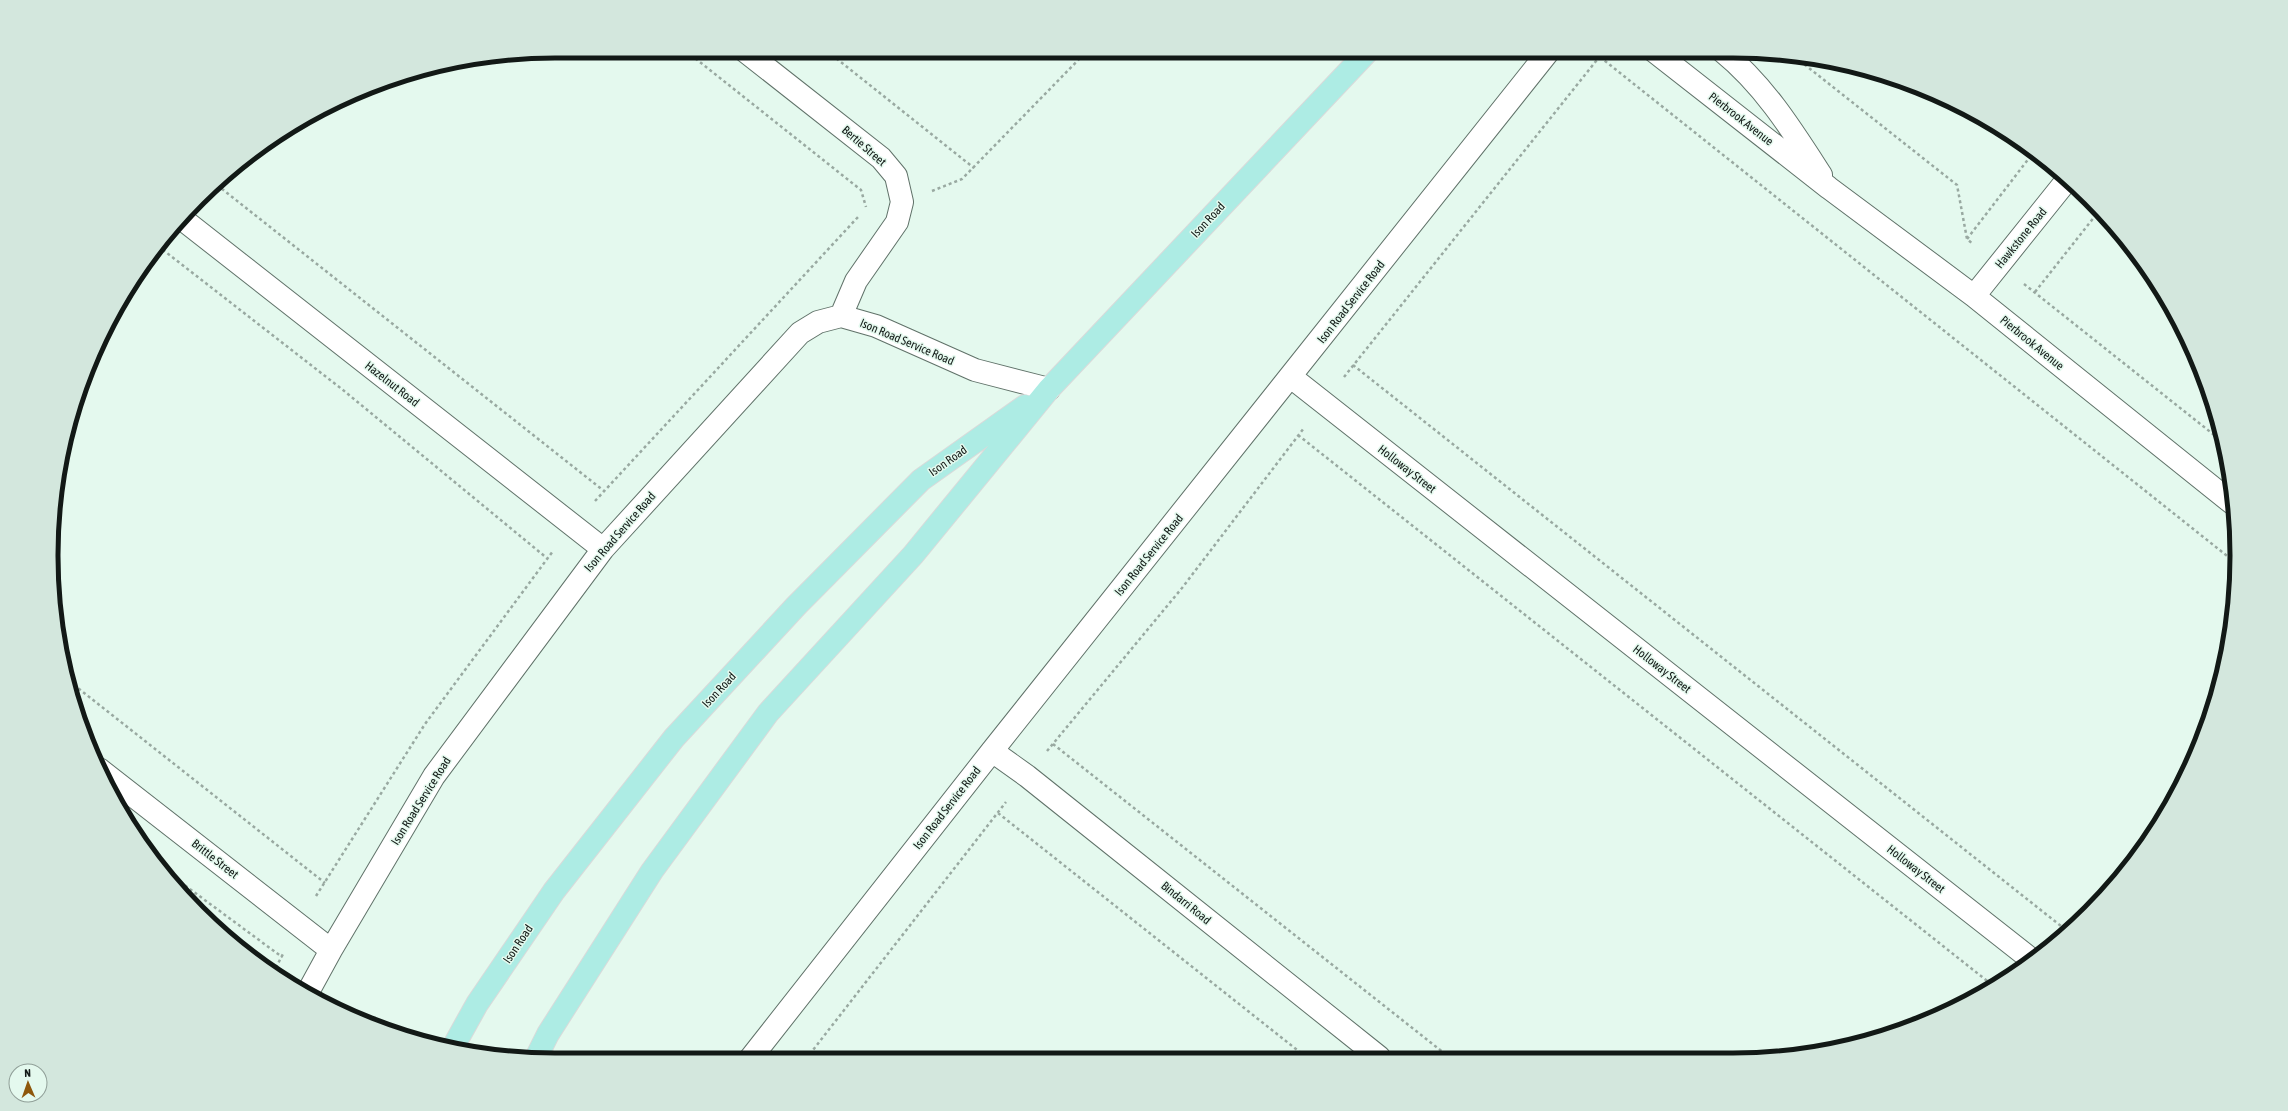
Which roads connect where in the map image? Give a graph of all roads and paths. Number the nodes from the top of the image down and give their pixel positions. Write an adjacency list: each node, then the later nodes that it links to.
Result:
1 (695, 58): 15 (path)
2 (753, 58): 22 (street, Bertie Street)
3 (836, 58): 11 (path)
4 (1361, 58): 25 (main road, Ison Road)
5 (1543, 58): 24 (street, Ison Road Service Road)
6 (1599, 58): 23 (path)
7 (1601, 58): 31 (path)
8 (1663, 58): 14 (street, Pierbrook Avenue)
9 (1729, 58): 14 (street, Pierbrook Avenue)
10 (2030, 157): 18 (path)
11 (974, 168)
12 (2064, 184): 21 (street, Hawkstone Road)
13 (220, 188): 28 (path)
14 (1829, 188): 21 (street, Pierbrook Avenue)
15 (868, 213)
16 (2095, 215): 20 (path)
17 (186, 222): 30 (street, Hazelnut Road)
18 (1967, 239)
19 (163, 250): 32 (path)
20 (2035, 292)
21 (1974, 296): 29 (street, Pierbrook Avenue)
22 (841, 316): 25 (street, Ison Road Service Road); 30 (street, Ison Road Service Road)
23 (1353, 365): 26 (path); 41 (path)
24 (1291, 378): 26 (street, Holloway Street); 35 (street, Ison Road Service Road)
25 (1049, 389): 47 (main road, Ison Road); 48 (main road, Ison Road)
26 (1323, 402): 27 (path); 43 (street, Holloway Street)
27 (1298, 436): 34 (path); 45 (path)
28 (604, 491)
29 (2227, 499)
30 (602, 549): 42 (street, Ison Road Service Road)
31 (2230, 558)
32 (548, 559)
33 (76, 686): 40 (path)
34 (1053, 744): 36 (path); 53 (path)
35 (992, 751): 36 (street, Bindarri Road); 49 (street, Ison Road Service Road)
36 (1027, 776): 38 (path); 52 (street, Bindarri Road)
37 (110, 777): 42 (street, Brittle Street)
38 (998, 813): 50 (path); 51 (path)
39 (178, 880): 44 (path)
40 (325, 883)
41 (2063, 928)
42 (331, 950): 46 (street, Ison Road Service Road)
43 (2027, 956)
44 (282, 957)
45 (1988, 982)
46 (310, 988)
47 (456, 1042)
48 (539, 1052)
49 (755, 1053)
50 (811, 1053)
51 (1301, 1053)
52 (1375, 1053)
53 (1444, 1053)

